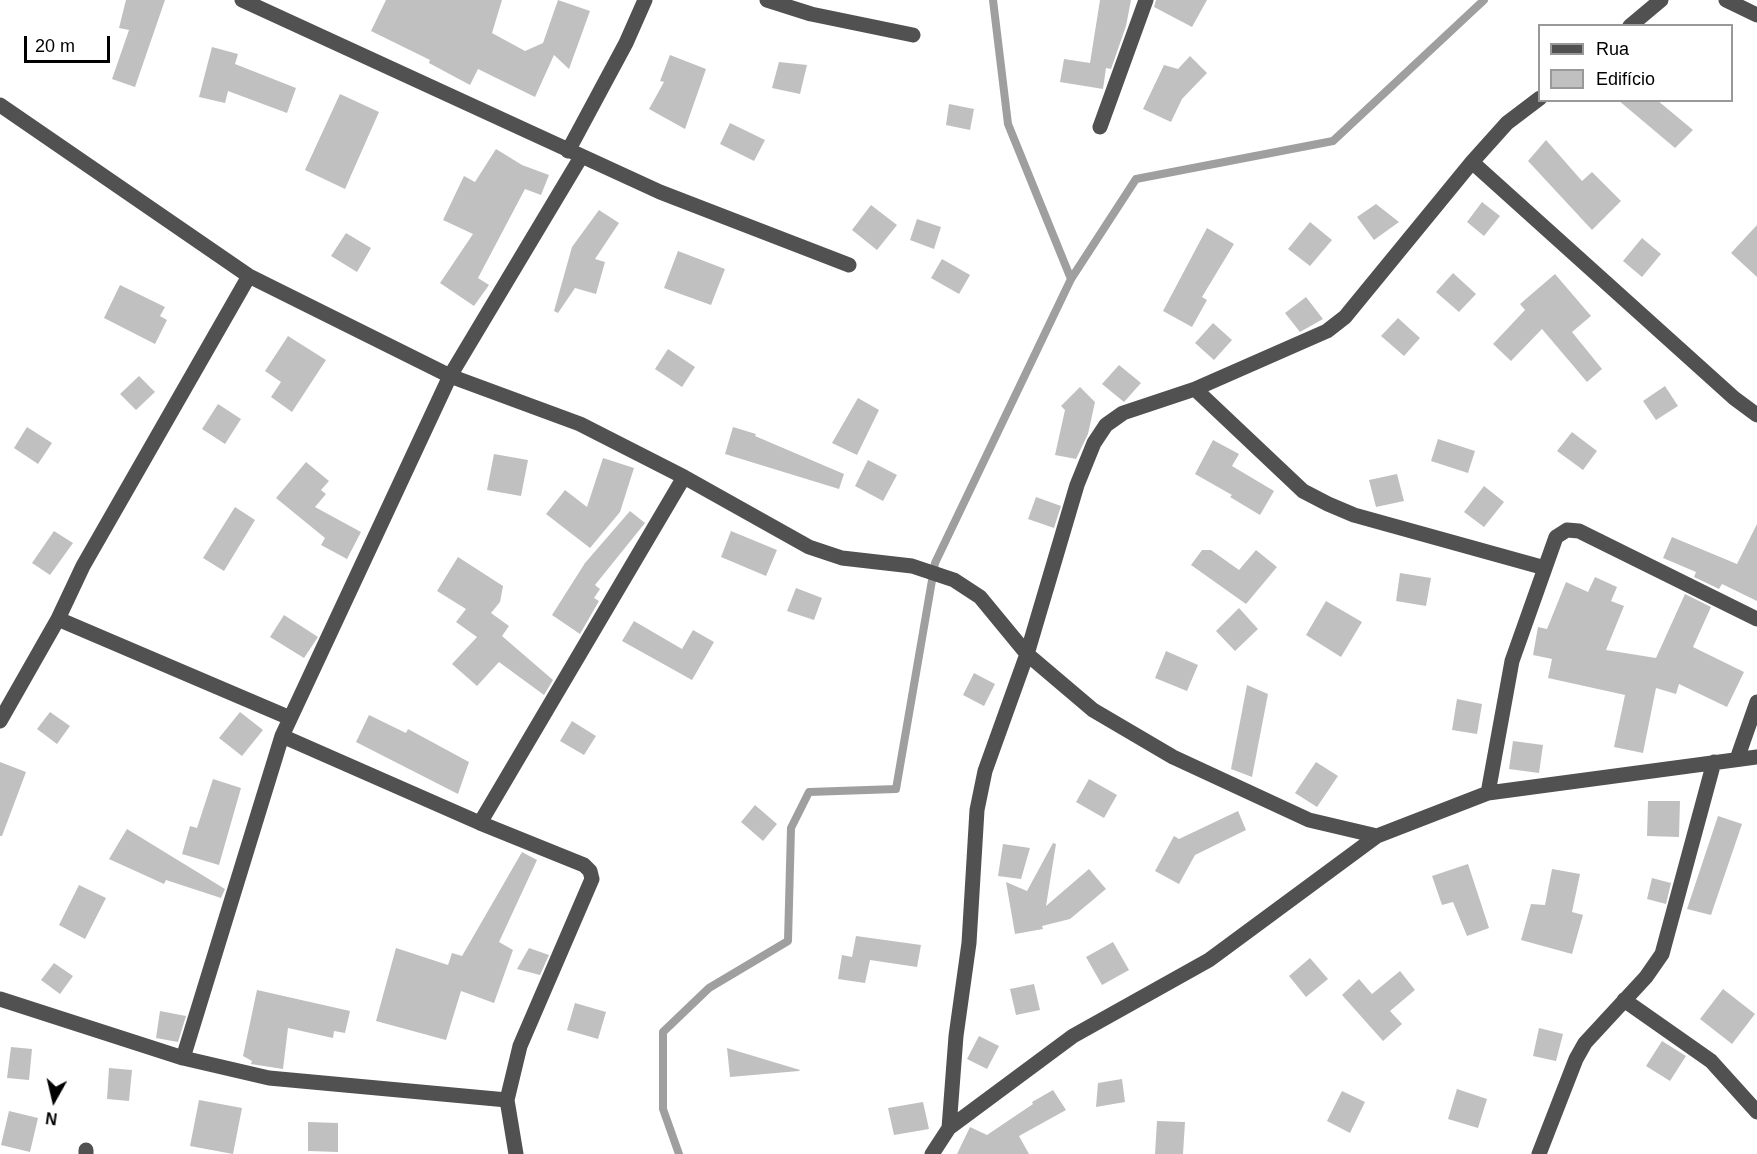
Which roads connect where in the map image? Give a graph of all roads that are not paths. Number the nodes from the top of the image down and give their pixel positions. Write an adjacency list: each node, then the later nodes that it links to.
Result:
1 (242, 0): 13 (street)
2 (645, 0): 13 (street)
3 (767, 0): 9 (street)
4 (1146, 0): 12 (street)
5 (1661, 0): 8 (street)
6 (1726, 0): 7 (street)
7 (1757, 15)
8 (1632, 24)
9 (913, 35)
10 (1538, 99): 14 (street)
11 (0, 105): 16 (street)
12 (1100, 127)
13 (574, 154): 15 (street); 17 (street)
14 (1472, 162): 18 (street); 19 (street)
15 (849, 265)
16 (249, 276): 17 (street); 23 (street)
17 (450, 376): 20 (street); 26 (street)
18 (1195, 389): 21 (street); 24 (street)
19 (1757, 415)
20 (684, 477): 24 (street); 33 (street)
21 (1545, 568): 22 (street); 32 (street)
22 (1757, 619)
23 (58, 620): 26 (street); 27 (street)
24 (1027, 654): 34 (street); 40 (street)
25 (1757, 702): 30 (street)
26 (290, 718): 28 (street)
27 (0, 721)
28 (282, 736): 33 (street); 37 (street)
29 (1757, 757): 30 (street)
30 (1737, 759): 31 (street)
31 (1714, 762): 32 (street); 36 (street)
32 (1488, 793): 34 (street)
33 (480, 823): 38 (street)
34 (1377, 836): 40 (street)
35 (0, 999): 37 (street)
36 (1624, 1000): 39 (street); 43 (street)
37 (183, 1058): 38 (street)
38 (507, 1100): 41 (street)
39 (1757, 1112)
40 (949, 1128): 42 (street)
41 (516, 1154)
42 (932, 1154)
43 (1539, 1154)

